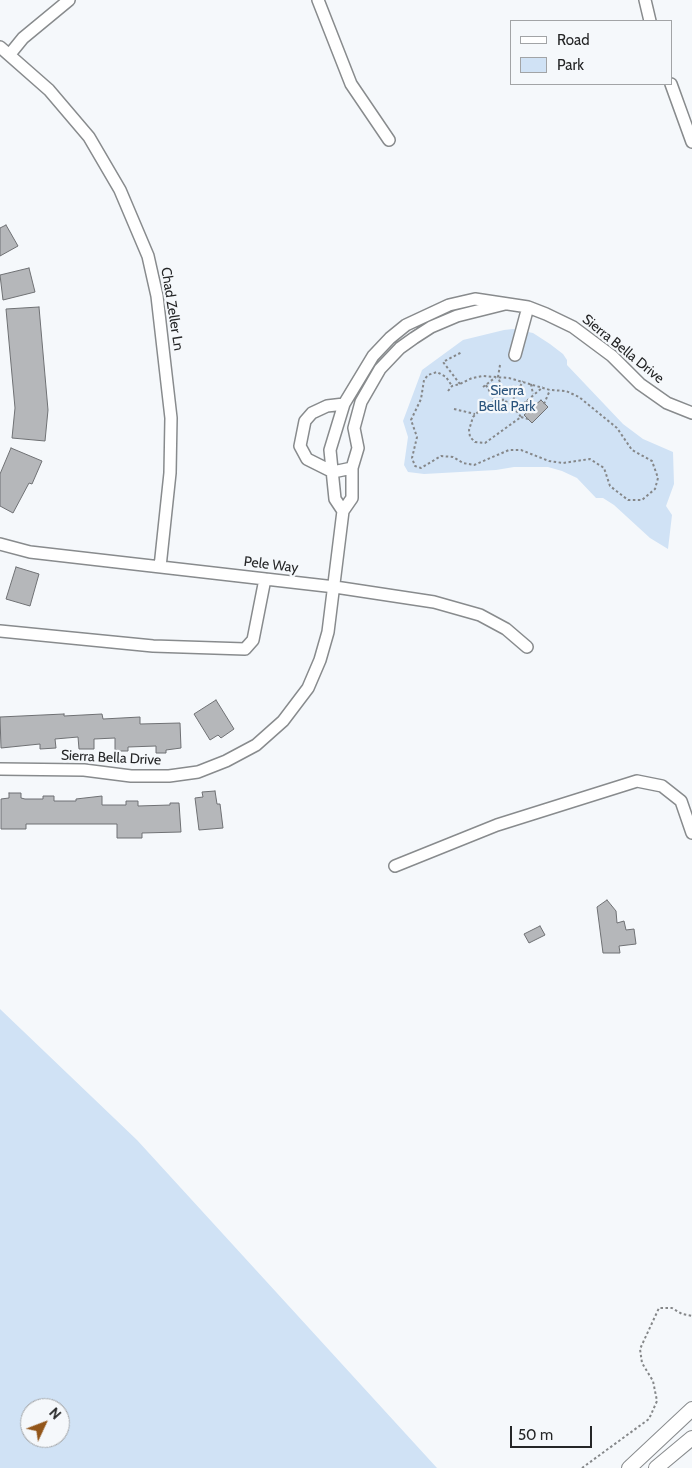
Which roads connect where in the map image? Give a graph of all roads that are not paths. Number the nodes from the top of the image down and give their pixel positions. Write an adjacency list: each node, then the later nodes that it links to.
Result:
1 (69, 0): 6 (street)
2 (318, 0): 8 (street)
3 (645, 0): 4 (street)
4 (650, 20)
5 (0, 47): 6 (street, Chad Zeller Ln)
6 (10, 54): 19 (street, Chad Zeller Ln)
7 (671, 85): 9 (street)
8 (389, 140)
9 (692, 142)
10 (505, 304): 11 (street, Sierra Bella Drive); 13 (street, Sierra Bella Drive); 15 (street, Sierra Bella Drive)
11 (528, 307): 12 (street); 14 (street, Sierra Bella Drive)
12 (515, 355)
13 (344, 404): 16 (street, Sierra Bella Drive); 16 (street)
14 (692, 414)
15 (352, 468): 16 (street); 17 (street, Sierra Bella Drive)
16 (333, 472): 17 (street, Sierra Bella Drive)
17 (343, 511): 21 (street, Sierra Bella Drive)
18 (0, 544): 19 (street, Pele Way)
19 (160, 567): 20 (street, Pele Way)
20 (265, 579): 21 (street, Pele Way); 22 (street)
21 (335, 587): 23 (street, Pele Way); 24 (street, Sierra Bella Drive)
22 (0, 631)
23 (527, 647)
24 (0, 769)
25 (692, 834): 26 (street)
26 (395, 866)
27 (692, 1409): 29 (main road)
28 (692, 1438): 30 (main road)
29 (629, 1468)
30 (656, 1468)

